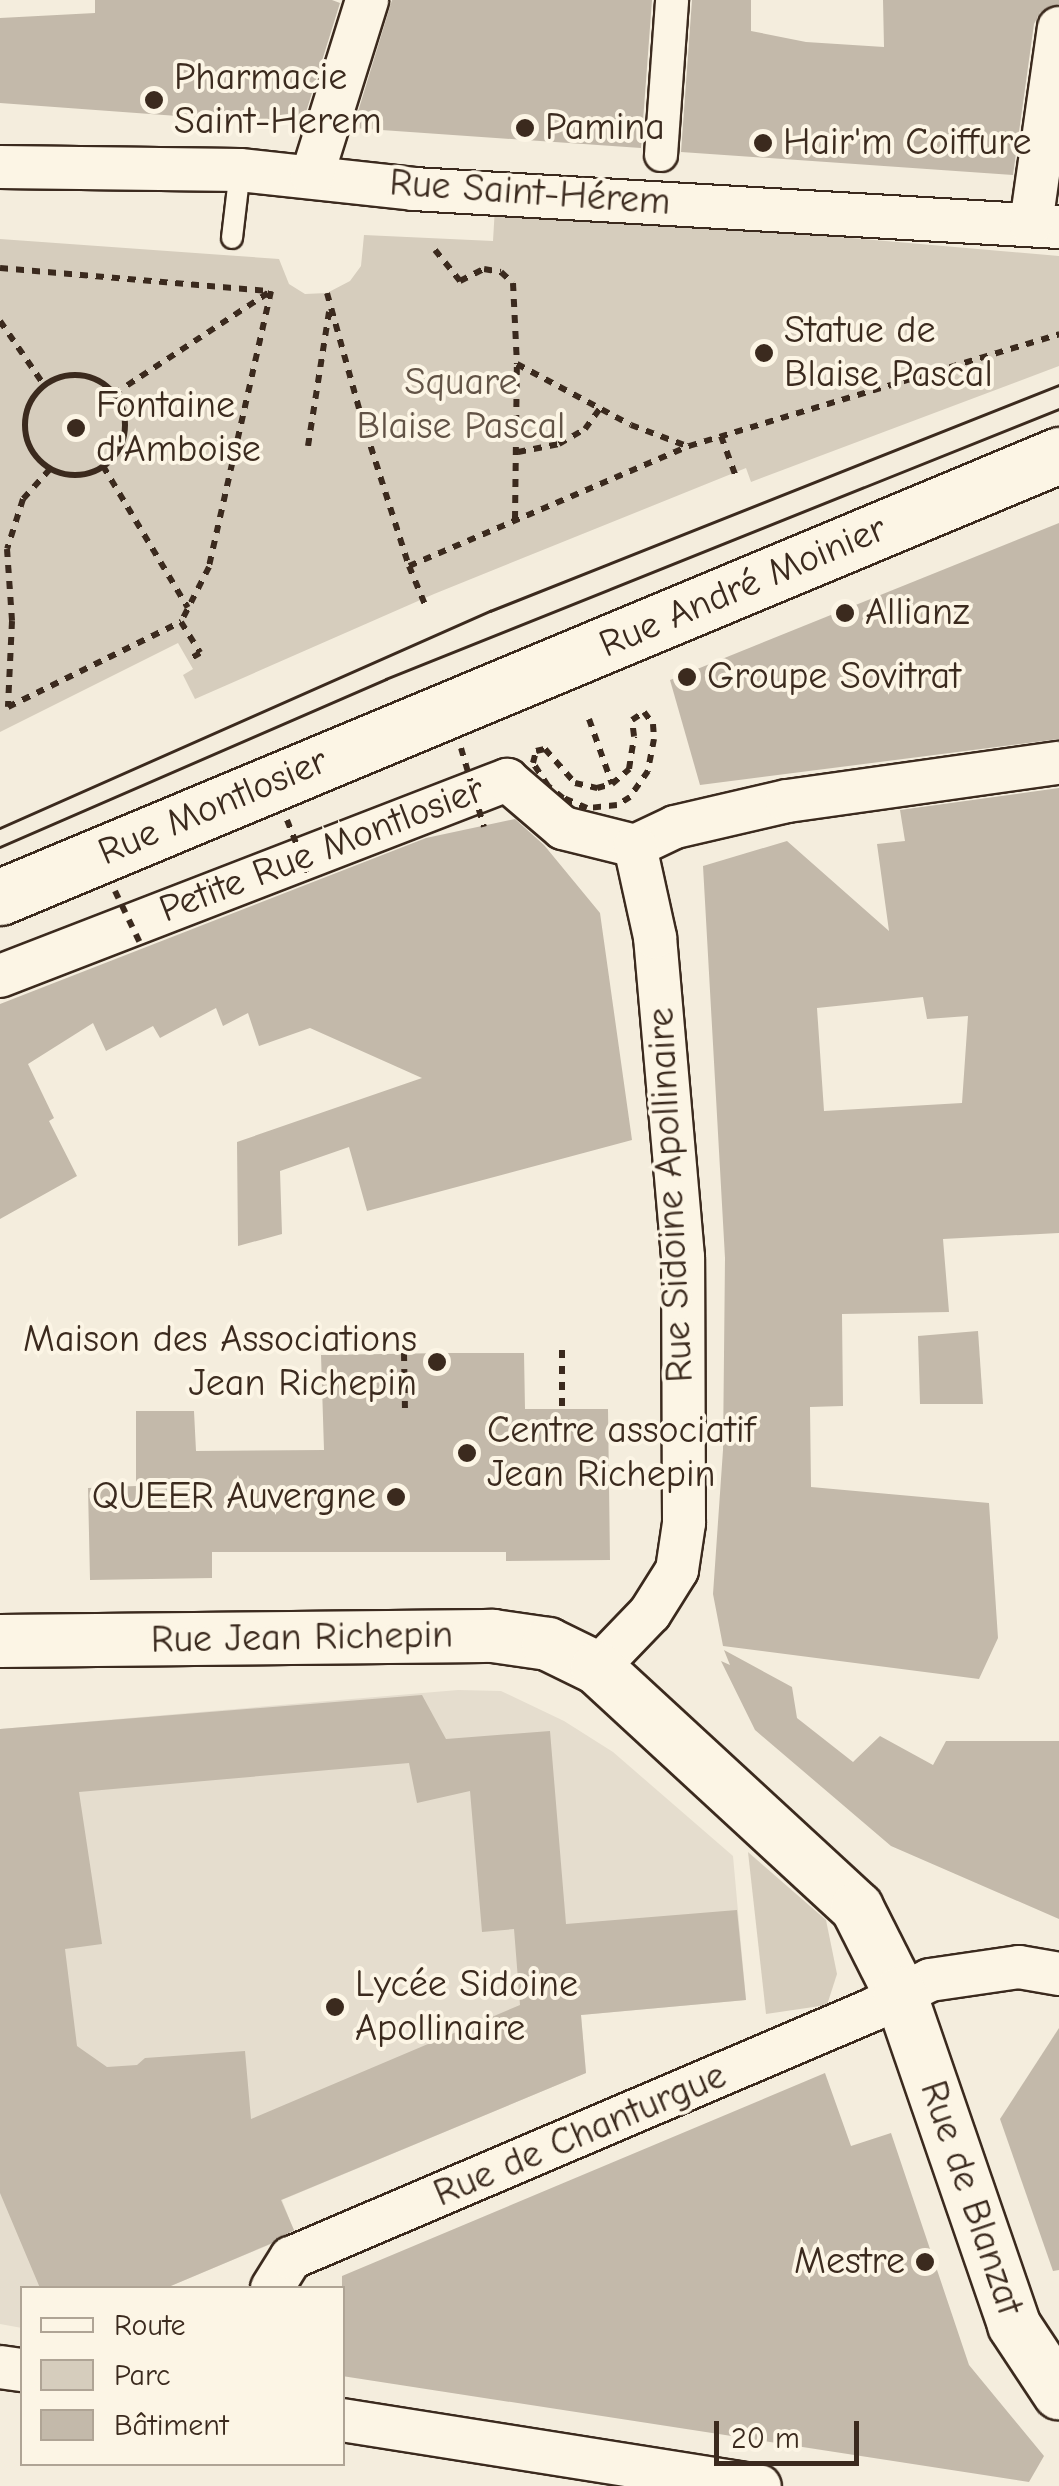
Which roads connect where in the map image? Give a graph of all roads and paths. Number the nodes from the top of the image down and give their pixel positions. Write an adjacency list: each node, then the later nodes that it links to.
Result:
1 (367, 0): 7 (street)
2 (672, 0): 4 (street)
3 (1059, 28): 8 (street)
4 (661, 155)
5 (0, 167): 6 (street, Rue Saint-Hérem)
6 (240, 170): 7 (street, Rue Saint-Hérem); 9 (lane)
7 (312, 176): 8 (street, Rue Saint-Hérem)
8 (1045, 226)
9 (232, 238)
10 (435, 250): 17 (path)
11 (0, 268): 12 (path)
12 (271, 291): 19 (path); 32 (path)
13 (327, 293): 14 (path)
14 (330, 306): 22 (path); 30 (path)
15 (0, 321): 18 (path)
16 (1059, 334): 21 (path)
17 (517, 364): 20 (path); 24 (path)
18 (44, 385): 19 (path); 27 (path)
19 (114, 394): 26 (path)
20 (600, 408): 23 (path); 24 (path)
21 (720, 436): 23 (path); 28 (path)
22 (308, 446)
23 (688, 446): 29 (path)
24 (518, 452): 29 (path)
25 (1059, 455): 36 (main road, Rue André Moinier)
26 (103, 466): 27 (path); 32 (path)
27 (50, 469): 33 (path)
28 (736, 478)
29 (516, 518): 30 (path)
30 (409, 566): 31 (path)
31 (426, 606)
32 (189, 609): 33 (path)
33 (181, 622): 34 (path)
34 (188, 660)
35 (589, 718): 38 (path)
36 (444, 733): 40 (path, bridge); 44 (main road, Rue Montlosier)
37 (1059, 763): 41 (street)
38 (630, 798)
39 (286, 820): 42 (path, bridge)
40 (484, 827)
41 (635, 846): 46 (street, Petite Rue Montlosier); 52 (street, Rue Sidoine Apollinaire)
42 (310, 876)
43 (115, 891): 45 (path, bridge)
44 (0, 897)
45 (142, 947)
46 (0, 976)
47 (562, 1350): 50 (path)
48 (404, 1353): 49 (path)
49 (405, 1408)
50 (562, 1410)
51 (0, 1641): 52 (street, Rue Jean Richepin)
52 (597, 1668): 54 (street)
53 (1039, 1970): 54 (street, Rue de Chanturgue)
54 (900, 1993): 55 (street, Rue de Chanturgue); 56 (street, Rue de Blanzat)
55 (273, 2286)
56 (1059, 2393)
57 (345, 2420): 58 (street)
58 (760, 2486)

